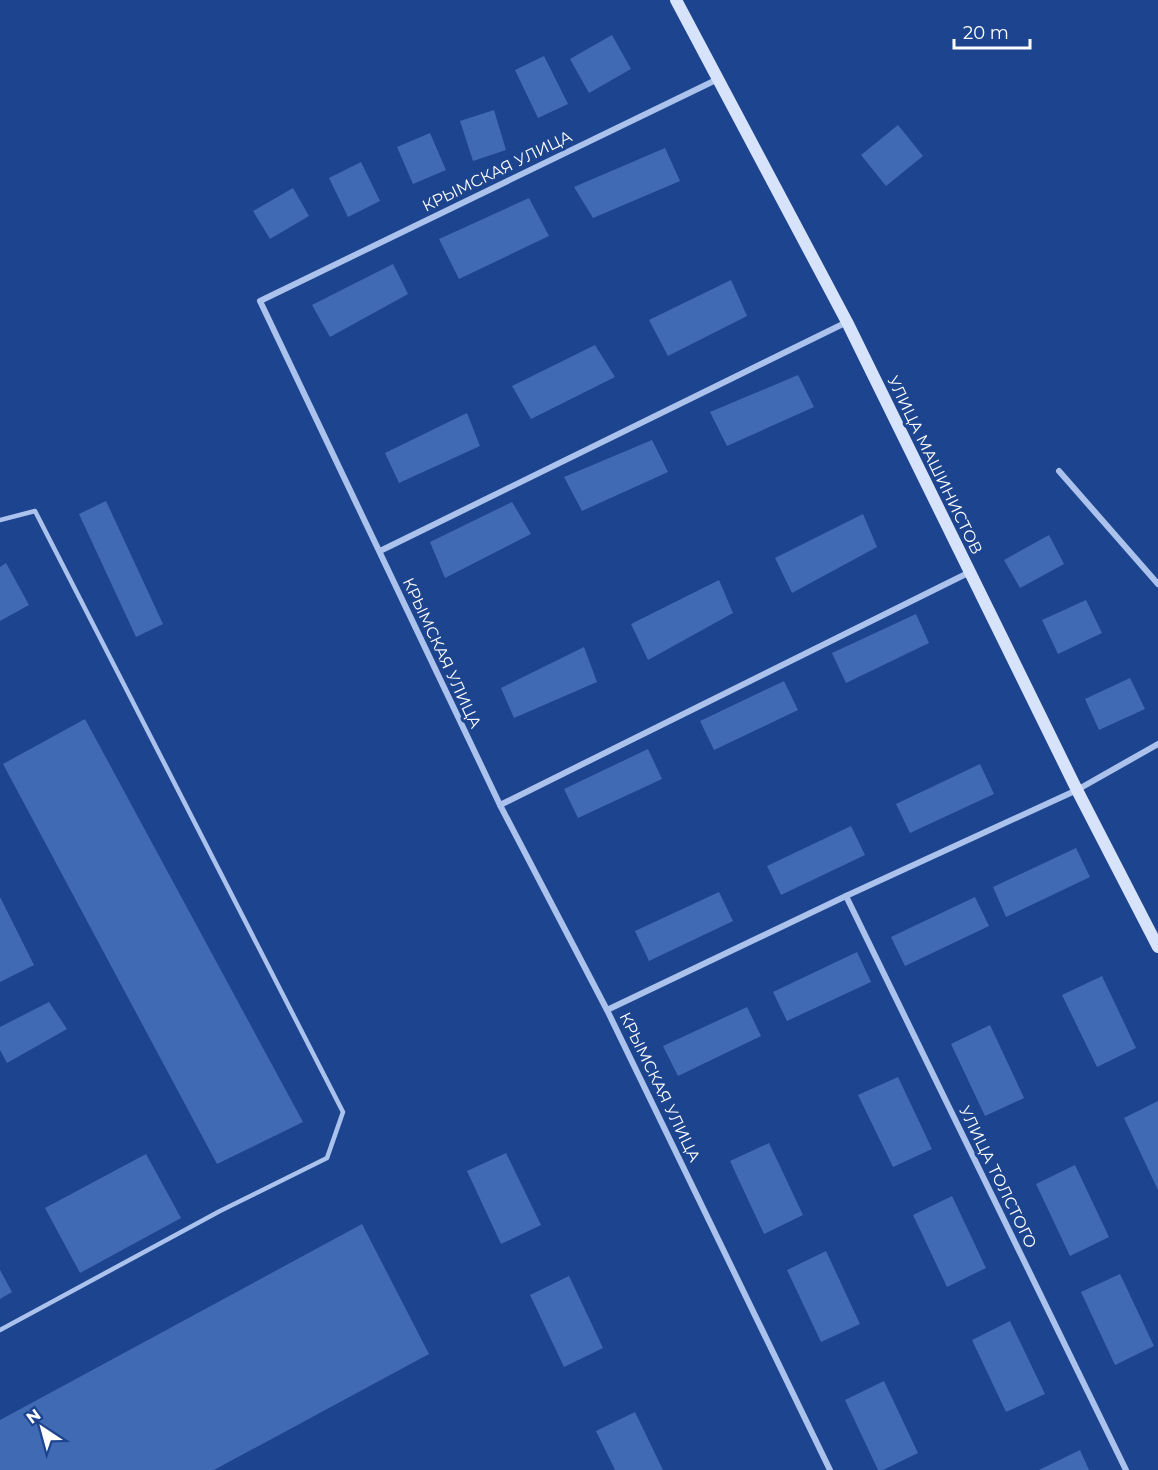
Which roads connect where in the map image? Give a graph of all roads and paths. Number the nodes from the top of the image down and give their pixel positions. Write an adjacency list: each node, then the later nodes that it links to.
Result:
1 (676, 0): 2 (street, УЛИЦА МАШИНИСТОВ)
2 (718, 79): 3 (street, УЛИЦА МАШИНИСТОВ); 6 (street, КРЫМСКАЯ УЛИЦА)
3 (847, 322): 6 (street); 7 (street, УЛИЦА МАШИНИСТОВ)
4 (1059, 471): 8 (street)
5 (0, 520): 15 (lane)
6 (380, 551): 11 (street, КРЫМСКАЯ УЛИЦА)
7 (970, 572): 10 (street, УЛИЦА МАШИНИСТОВ); 11 (street)
8 (1158, 584)
9 (1158, 744): 10 (street)
10 (1077, 790): 12 (street); 13 (street, УЛИЦА МАШИНИСТОВ)
11 (500, 805): 14 (street, КРЫМСКАЯ УЛИЦА)
12 (846, 896): 14 (street); 17 (street, УЛИЦА ТОЛСТОГО)
13 (1158, 947)
14 (608, 1010): 16 (street, КРЫМСКАЯ УЛИЦА)
15 (0, 1330)
16 (830, 1470)
17 (1126, 1470)

